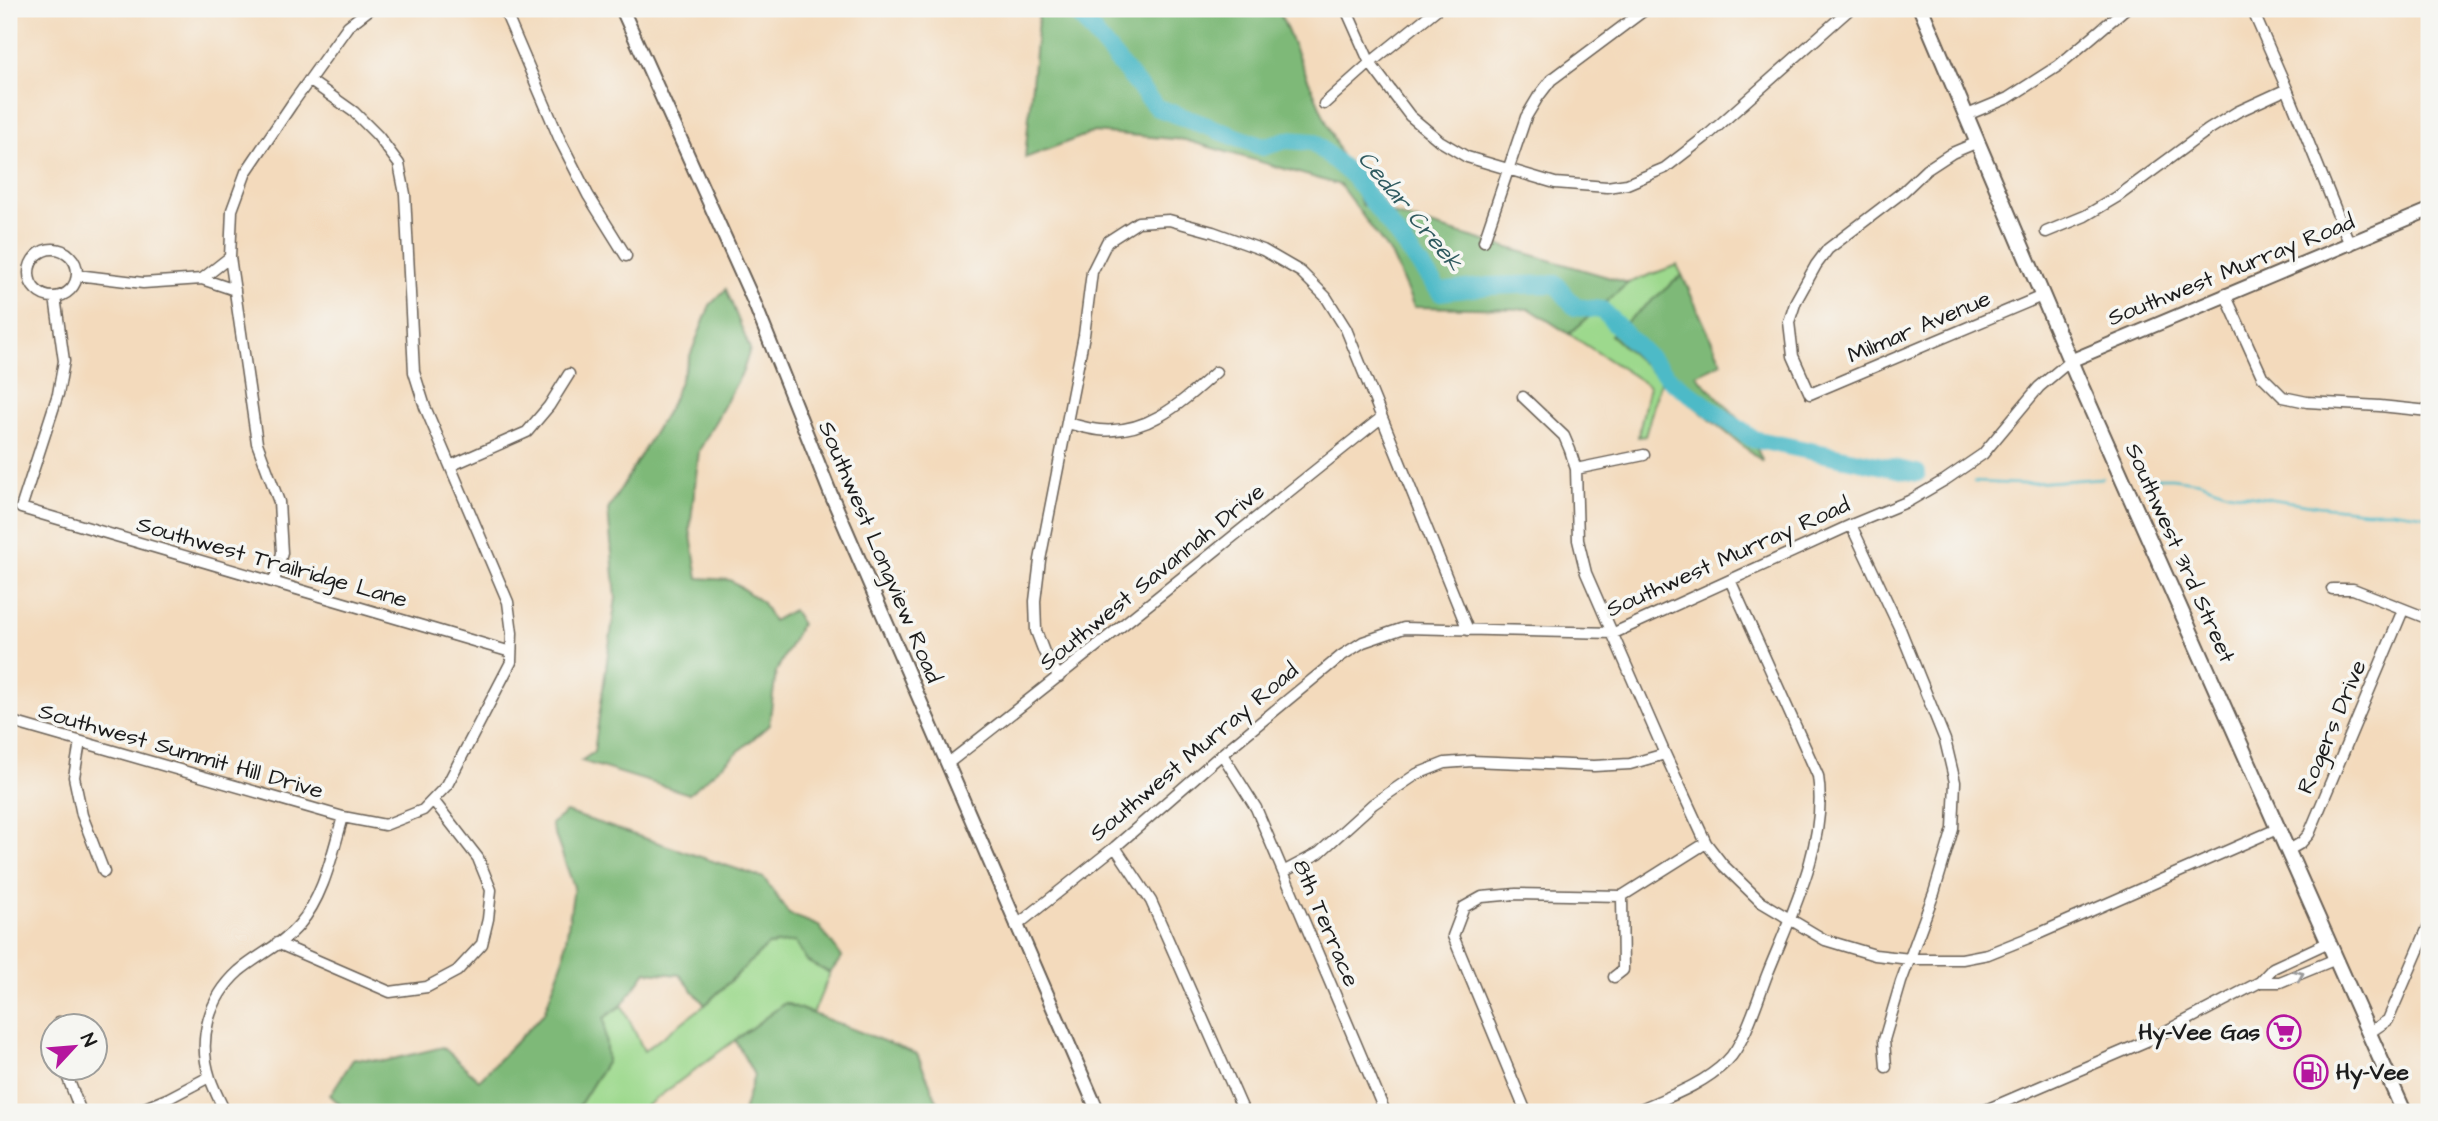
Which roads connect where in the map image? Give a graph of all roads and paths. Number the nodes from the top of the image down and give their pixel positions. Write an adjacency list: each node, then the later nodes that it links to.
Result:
1 (370, 9): 12 (street)
2 (504, 9): 22 (street)
3 (622, 9): 54 (street, Southwest Longview Road)
4 (1346, 9): 11 (street)
5 (1437, 9): 11 (street)
6 (1646, 9): 17 (street)
7 (1850, 9): 17 (street)
8 (1921, 9): 15 (main road, Southwest 3rd Street)
9 (2125, 9): 15 (street)
10 (2252, 9): 13 (street)
11 (1370, 63): 14 (street); 17 (street)
12 (309, 80): 23 (street); 38 (street)
13 (2287, 89): 19 (street); 21 (street)
14 (1324, 104)
15 (1967, 116): 16 (main road, Southwest 3rd Street)
16 (1978, 142): 28 (main road, Southwest 3rd Street); 28 (street, Milmar Avenue)
17 (1508, 170): 20 (street)
18 (2429, 211): 21 (street, Southwest Murray Road)
19 (2046, 232)
20 (1484, 241)
21 (2350, 245): 27 (street, Southwest Murray Road)
22 (626, 256)
23 (230, 257): 25 (street); 26 (street)
24 (77, 275): 25 (street); 29 (street); 29 (street)
25 (202, 279): 26 (street)
26 (234, 290): 42 (street)
27 (2225, 294): 30 (street, Southwest Murray Road); 34 (street)
28 (2042, 296): 30 (main road, Southwest 3rd Street)
29 (55, 297): 42 (street, Southwest Trailridge Lane)
30 (2070, 361): 40 (street, Southwest Murray Road); 57 (main road, Southwest 3rd Street)
31 (1216, 372): 36 (street)
32 (569, 374): 38 (street)
33 (1523, 397): 39 (street)
34 (2429, 411)
35 (1381, 418): 36 (street); 46 (street); 49 (street, Southwest Savannah Drive)
36 (1067, 422): 49 (street)
37 (1644, 455): 39 (street)
38 (450, 466): 48 (street)
39 (1576, 469): 47 (street)
40 (1851, 525): 41 (street, Southwest Murray Road); 69 (street)
41 (1730, 580): 47 (street, Southwest Murray Road); 64 (street)
42 (274, 582): 48 (street, Southwest Trailridge Lane)
43 (2333, 589): 44 (street)
44 (2403, 610): 45 (street); 60 (street, Rogers Drive)
45 (2429, 619)
46 (1468, 630): 47 (street, Southwest Murray Road); 52 (street, Southwest Murray Road)
47 (1614, 633): 53 (street)
48 (511, 652): 55 (street)
49 (1059, 677): 54 (street, Southwest Savannah Drive)
50 (9, 721): 51 (street, Southwest Summit Hill Drive)
51 (80, 742): 56 (street, Southwest Summit Hill Drive); 61 (street)
52 (1222, 754): 59 (street, Southwest Murray Road); 62 (street, 8th Terrace)
53 (1665, 754): 58 (street); 62 (street)
54 (947, 764): 66 (street, Southwest Longview Road)
55 (433, 800): 56 (street, Southwest Summit Hill Drive); 68 (street)
56 (343, 817): 68 (street)
57 (2277, 829): 60 (main road, Southwest 3rd Street); 69 (street)
58 (1706, 843): 63 (street); 64 (street)
59 (1115, 847): 66 (street, Southwest Murray Road); 81 (street)
60 (2287, 851): 67 (main road, Southwest 3rd Street)
61 (104, 872)
62 (1283, 872): 82 (street, 8th Terrace)
63 (1622, 896): 71 (street); 83 (street)
64 (1791, 919): 69 (street); 84 (street)
65 (2429, 925): 73 (street)
66 (1016, 926): 80 (street, Southwest Longview Road)
67 (2329, 942): 70 (main road, Southwest 3rd Street); 72 (street)
68 (277, 943): 75 (street)
69 (1910, 959): 74 (street)
70 (2336, 959): 72 (street, one-way to 70); 73 (main road, Southwest 3rd Street)
71 (1614, 977)
72 (2260, 982): 85 (street)
73 (2369, 1033): 86 (main road, Southwest 3rd Street)
74 (1886, 1067)
75 (209, 1077): 78 (street); 79 (street)
76 (69, 1082): 77 (street)
77 (81, 1112)
78 (135, 1112)
79 (225, 1112)
80 (1098, 1112)
81 (1244, 1112)
82 (1385, 1112)
83 (1526, 1112)
84 (1634, 1112)
85 (1982, 1112)
86 (2404, 1112)

